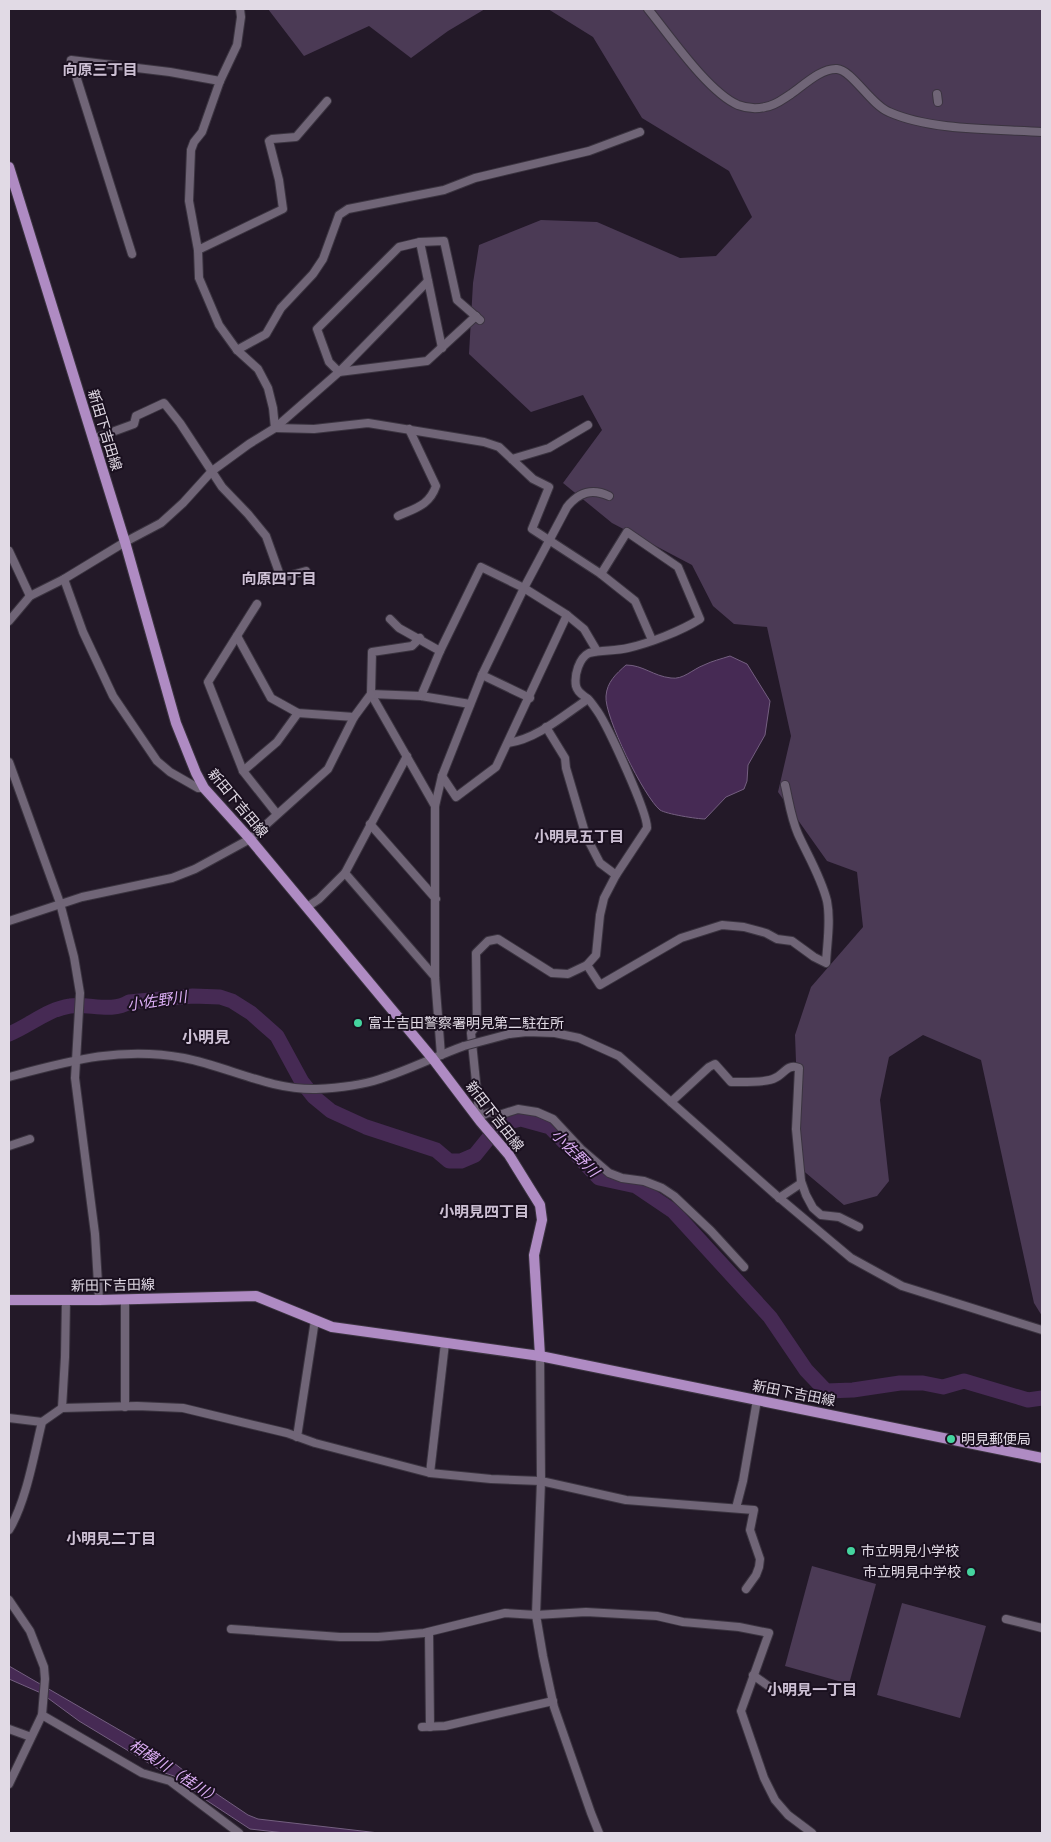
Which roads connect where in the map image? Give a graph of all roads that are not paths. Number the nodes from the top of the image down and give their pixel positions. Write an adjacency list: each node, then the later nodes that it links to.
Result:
1 (240, 9): 3 (street)
2 (648, 9): 8 (street)
3 (220, 81): 11 (street); 12 (street)
4 (937, 94): 6 (street)
5 (327, 101): 11 (street)
6 (938, 102)
7 (640, 132): 15 (street)
8 (1042, 132)
9 (9, 167): 20 (main road, 新田下吉田線)
10 (420, 242): 13 (street); 14 (street); 16 (street)
11 (198, 250): 15 (street)
12 (132, 254)
13 (428, 281): 14 (street); 16 (street)
14 (442, 348): 16 (street)
15 (237, 350): 18 (street)
16 (340, 372): 18 (street)
17 (588, 425): 21 (street)
18 (275, 428): 19 (street); 22 (street)
19 (409, 429): 21 (street); 24 (street)
20 (93, 439): 22 (street); 26 (main road, 新田下吉田線)
21 (512, 459): 25 (street)
22 (212, 471): 26 (street); 28 (street)
23 (609, 496): 25 (street)
24 (398, 516)
25 (550, 541): 29 (street); 31 (street)
26 (125, 542): 30 (street); 57 (main road, 新田下吉田線)
27 (9, 551): 32 (street)
28 (306, 571)
29 (601, 574): 39 (street); 39 (street)
30 (64, 579): 32 (street); 57 (street)
31 (524, 588): 34 (street); 40 (street); 42 (street)
32 (30, 596): 36 (street)
33 (257, 604): 37 (street)
34 (567, 615): 41 (street); 45 (street)
35 (390, 619): 38 (street)
36 (9, 621)
37 (237, 636): 48 (street); 54 (street)
38 (420, 638): 40 (street); 43 (street)
39 (652, 640): 41 (street)
40 (440, 651): 44 (street)
41 (597, 651): 46 (street)
42 (482, 675): 45 (street); 47 (street)
43 (371, 694): 44 (street); 49 (street); 52 (street)
44 (421, 696): 47 (street)
45 (530, 698): 51 (street)
46 (588, 699): 50 (street); 63 (street)
47 (470, 704): 55 (street)
48 (298, 713): 49 (street); 54 (street)
49 (354, 717): 59 (street)
50 (546, 728): 51 (street); 63 (street)
51 (508, 743): 55 (street)
52 (407, 756): 58 (street); 60 (street)
53 (9, 762): 65 (street)
54 (243, 771): 59 (street)
55 (442, 776): 58 (street)
56 (785, 786): 68 (street)
57 (204, 788): 61 (main road, 新田下吉田線)
58 (435, 806): 64 (street)
59 (278, 814): 61 (street)
60 (370, 824): 62 (street); 64 (street)
61 (250, 839): 65 (street); 66 (main road, 新田下吉田線)
62 (345, 873): 66 (street); 69 (street)
63 (616, 875): 68 (street)
64 (436, 899): 69 (street)
65 (60, 903): 67 (street); 71 (street)
66 (307, 907): 70 (main road, 新田下吉田線)
67 (9, 921)
68 (587, 965): 74 (street)
69 (435, 977): 70 (street)
70 (437, 1057): 71 (street); 73 (street, bridge); 74 (main road, 新田下吉田線)
71 (76, 1059): 72 (street); 84 (street)
72 (9, 1077)
73 (672, 1102): 77 (street); 78 (street)
74 (481, 1118): 80 (street); 88 (main road, 新田下吉田線)
75 (30, 1139): 76 (street)
76 (9, 1146)
77 (801, 1181): 78 (street); 79 (street)
78 (779, 1198): 86 (street)
79 (859, 1227)
80 (744, 1267)
81 (66, 1299): 83 (main road, 新田下吉田線); 84 (main road, 新田下吉田線); 91 (street)
82 (125, 1299): 84 (main road, 新田下吉田線); 85 (main road, 新田下吉田線); 90 (street)
83 (9, 1300)
84 (99, 1300)
85 (315, 1320): 87 (main road, 新田下吉田線); 94 (street)
86 (1042, 1330)
87 (445, 1343): 88 (main road, 新田下吉田線); 96 (street)
88 (540, 1356): 89 (main road, 新田下吉田線); 97 (street)
89 (757, 1400): 95 (main road, 新田下吉田線); 98 (street)
90 (125, 1407): 91 (street); 94 (street)
91 (62, 1408): 93 (street)
92 (9, 1418): 93 (street)
93 (42, 1422): 99 (street)
94 (297, 1437): 96 (street)
95 (1042, 1458)
96 (430, 1474): 97 (street)
97 (541, 1481): 98 (street); 102 (street)
98 (736, 1508): 100 (street)
99 (9, 1530)
100 (746, 1589)
101 (9, 1600): 110 (street)
102 (536, 1614): 106 (street); 107 (street); 109 (street)
103 (1006, 1619): 104 (street)
104 (1042, 1628)
105 (231, 1630): 106 (street)
106 (429, 1632): 109 (street)
107 (753, 1675): 108 (street); 116 (street)
108 (774, 1690)
109 (553, 1701): 115 (street)
110 (42, 1715): 112 (street); 114 (street)
111 (9, 1730): 112 (street)
112 (31, 1738): 113 (street)
113 (9, 1784)
114 (239, 1833)
115 (600, 1833)
116 (812, 1833)

